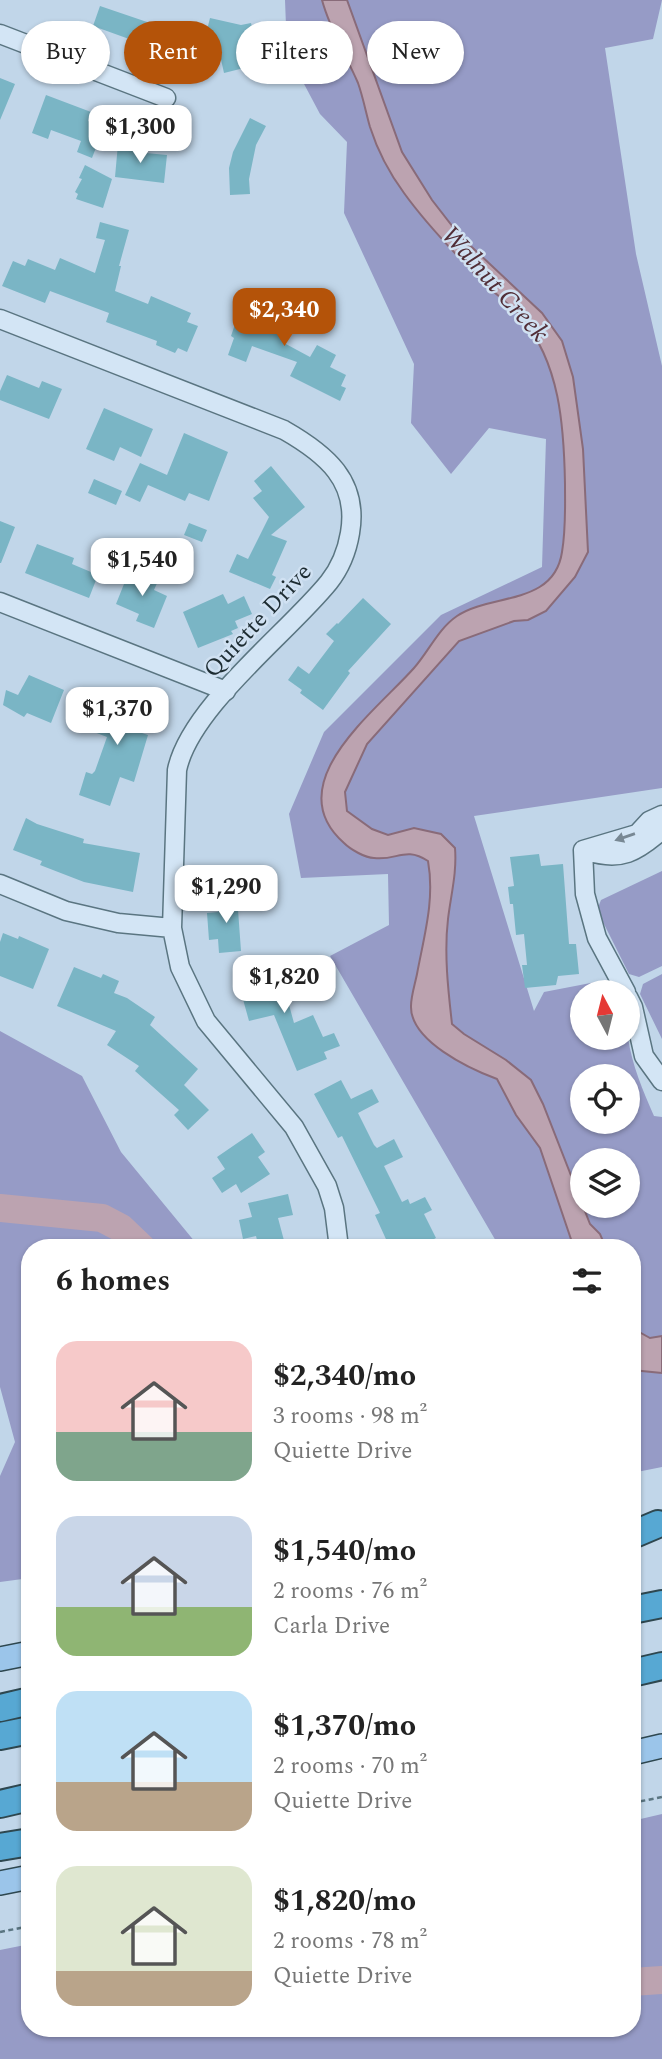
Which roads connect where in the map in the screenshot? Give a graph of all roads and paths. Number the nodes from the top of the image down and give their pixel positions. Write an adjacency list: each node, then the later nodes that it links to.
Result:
1 (0, 34): 2 (street)
2 (166, 98)
3 (0, 319): 5 (street, Quiette Drive)
4 (0, 602): 5 (street)
5 (226, 691): 10 (street, Quiette Drive)
6 (662, 815): 8 (street, one-way to 8)
7 (662, 830): 8 (street)
8 (583, 850): 11 (street)
9 (0, 884): 10 (street)
10 (172, 928): 14 (street, Quiette Drive)
11 (620, 980)
12 (640, 1038): 13 (street)
13 (662, 1081)
14 (337, 1239)
15 (660, 1524): 16 (highway)
16 (641, 1529)
17 (662, 1604): 18 (highway)
18 (641, 1608)
19 (21, 1655): 20 (main road)
20 (0, 1659)
21 (662, 1667): 22 (highway)
22 (641, 1671)
23 (21, 1703): 24 (highway)
24 (0, 1708)
25 (21, 1732): 26 (highway)
26 (0, 1736)
27 (662, 1746): 28 (main road)
28 (641, 1751)
29 (662, 1797): 31 (path)
30 (21, 1799): 32 (highway)
31 (641, 1801)
32 (0, 1804)
33 (21, 1844): 34 (highway)
34 (0, 1847)
35 (21, 1879): 36 (main road)
36 (0, 1883)
37 (21, 1928): 38 (path)
38 (0, 1932)

